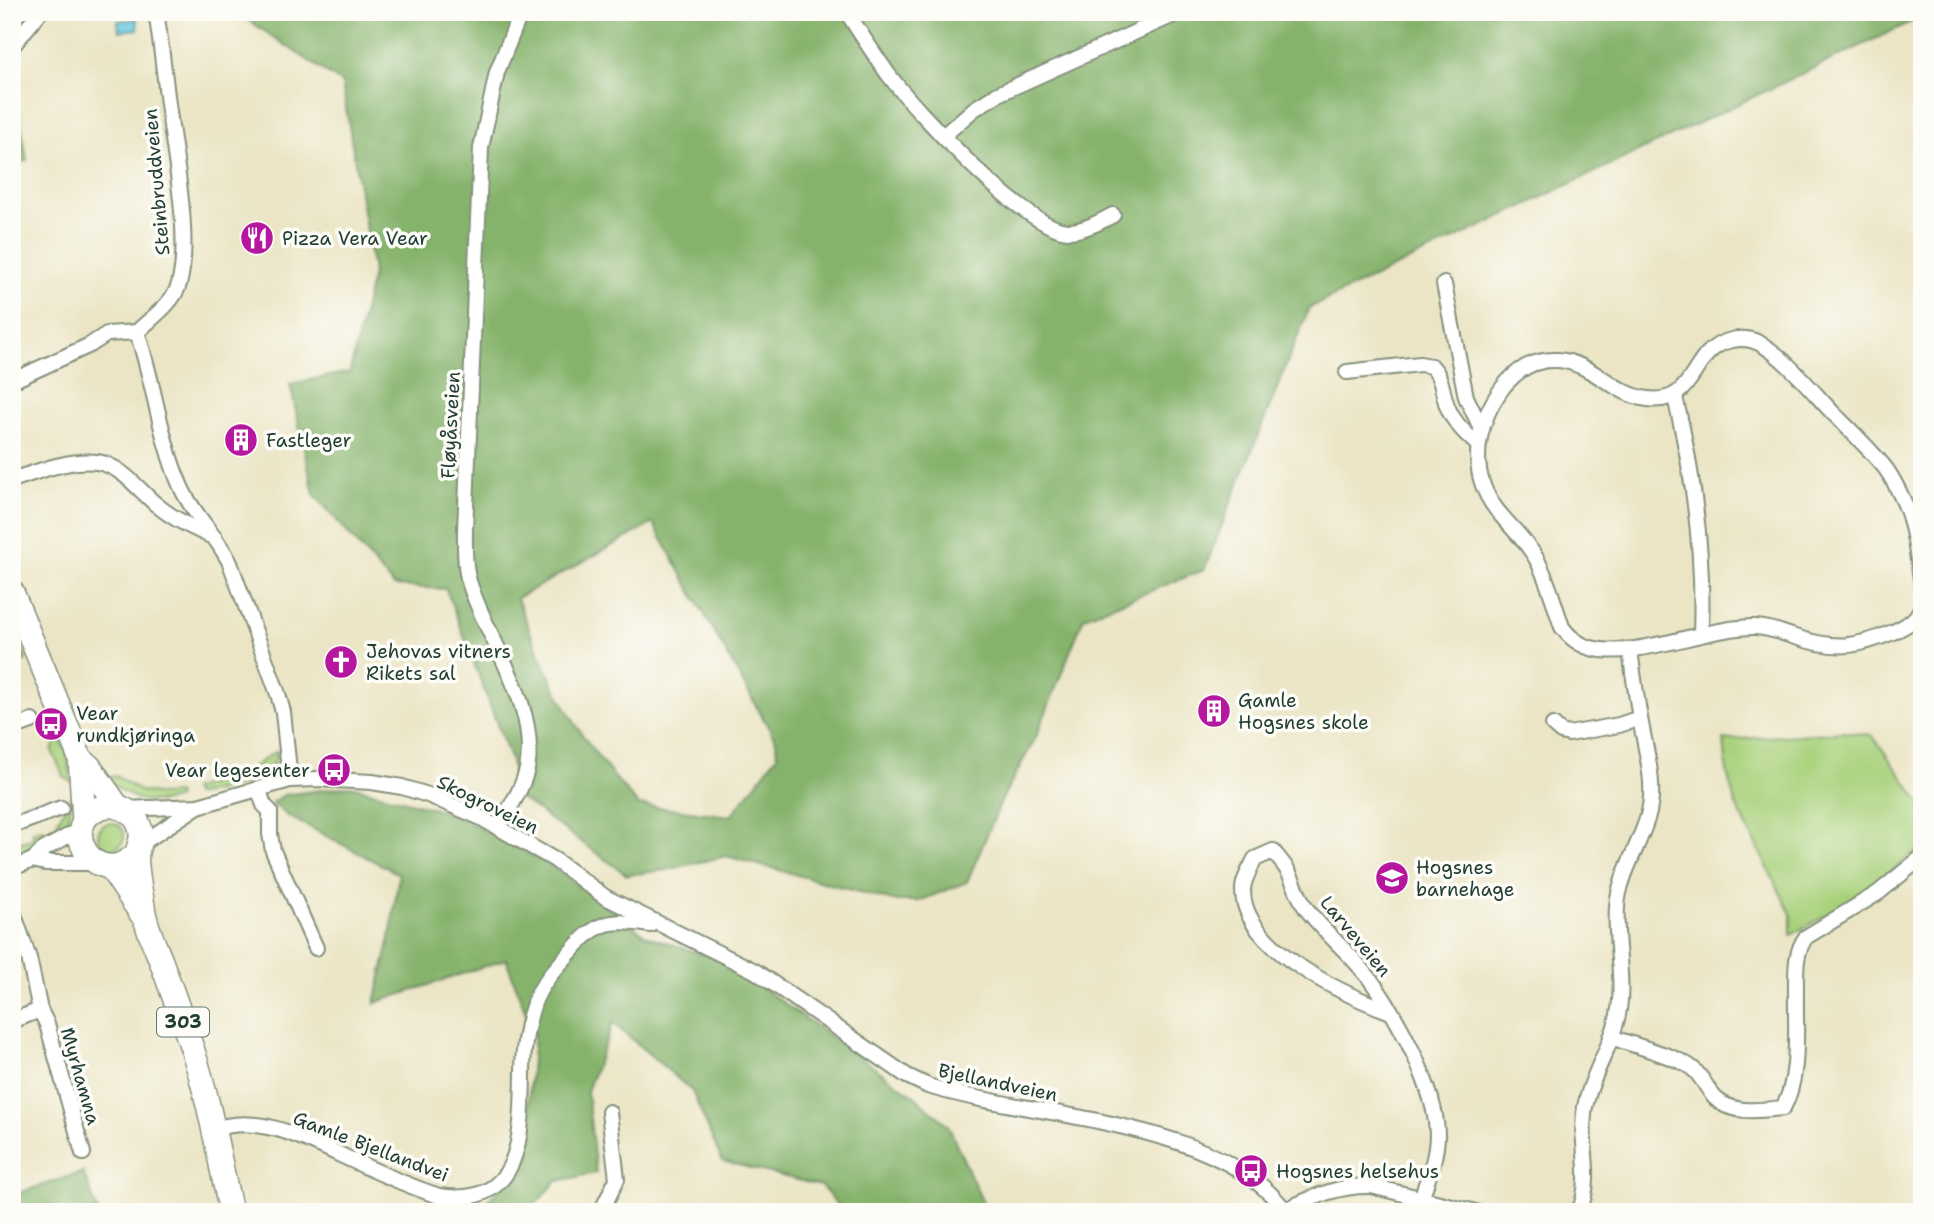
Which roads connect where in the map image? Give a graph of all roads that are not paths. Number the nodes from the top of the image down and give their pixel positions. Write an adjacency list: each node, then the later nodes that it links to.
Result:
1 (40, 12): 6 (street)
2 (156, 12): 10 (street, Steinbruddveien)
3 (521, 12): 35 (street, Fløyåsveien)
4 (846, 12): 7 (street)
5 (1180, 12): 7 (street)
6 (14, 44)
7 (943, 136): 8 (street)
8 (1113, 215)
9 (1444, 284): 14 (street)
10 (137, 332): 12 (street); 17 (street)
11 (1347, 372): 15 (street)
12 (12, 381)
13 (1675, 397): 14 (street); 18 (street); 21 (street)
14 (1481, 428): 15 (street)
15 (1478, 444): 22 (street)
16 (12, 480): 17 (street)
17 (217, 539): 28 (street)
18 (1922, 584)
19 (12, 592): 27 (main road, 303)
20 (1922, 604): 21 (street)
21 (1701, 634): 22 (street)
22 (1630, 650): 23 (street)
23 (1640, 718): 25 (street); 49 (street)
24 (32, 720): 26 (street)
25 (1552, 725)
26 (12, 728)
27 (80, 758): 32 (main road, 303); 33 (main road, 303)
28 (290, 780): 29 (street, Skogroveien); 35 (street, Skogroveien)
29 (258, 788): 30 (street, Skogroveien); 45 (street)
30 (198, 806): 32 (street, Skogroveien); 36 (street, Skogroveien)
31 (61, 807): 34 (street)
32 (121, 808): 33 (main road); 36 (main road, 303)
33 (83, 825): 38 (street); 39 (main road, 303)
34 (12, 826)
35 (498, 827): 41 (street, Skogroveien)
36 (139, 849): 39 (main road); 43 (main road, 303)
37 (1922, 857): 49 (street)
38 (33, 860): 39 (street); 40 (street)
39 (103, 865): 43 (main road, 303)
40 (12, 868)
41 (605, 897): 44 (street, Bjellandveien)
42 (12, 909): 46 (street, Myrhamna)
43 (144, 917): 51 (main road, 303)
44 (660, 925): 51 (street, Gamle Bjellandvei); 54 (street, Bjellandveien)
45 (316, 948)
46 (40, 1010): 48 (street, Myrhamna); 52 (street, Myrhamna)
47 (1391, 1012): 47 (street, Larveveien); 53 (street, Larveveien)
48 (12, 1021)
49 (1611, 1037): 59 (street)
50 (609, 1112): 56 (street)
51 (213, 1130): 55 (main road, 303)
52 (83, 1153)
53 (1421, 1197): 54 (street, Bjellandveien); 57 (street, Larveveien); 58 (street, Bjellandveien)
54 (1285, 1211)
55 (231, 1212)
56 (601, 1212)
57 (1417, 1212)
58 (1476, 1212)
59 (1579, 1212)

